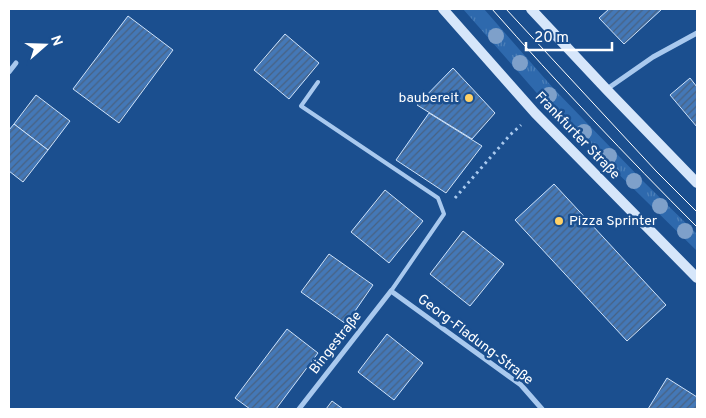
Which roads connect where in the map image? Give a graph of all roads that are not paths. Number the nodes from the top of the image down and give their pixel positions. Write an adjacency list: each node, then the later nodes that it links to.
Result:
1 (443, 9): 9 (main road, Frankfurter Straße)
2 (531, 9): 7 (main road)
3 (697, 33): 7 (street)
4 (16, 63): 5 (street)
5 (9, 72)
6 (318, 82): 10 (lane)
7 (606, 90): 8 (main road)
8 (697, 183)
9 (697, 278)
10 (391, 291): 11 (street, Bingestraße); 12 (street, Georg-Fladung-Straße)
11 (299, 409)
12 (542, 409)

